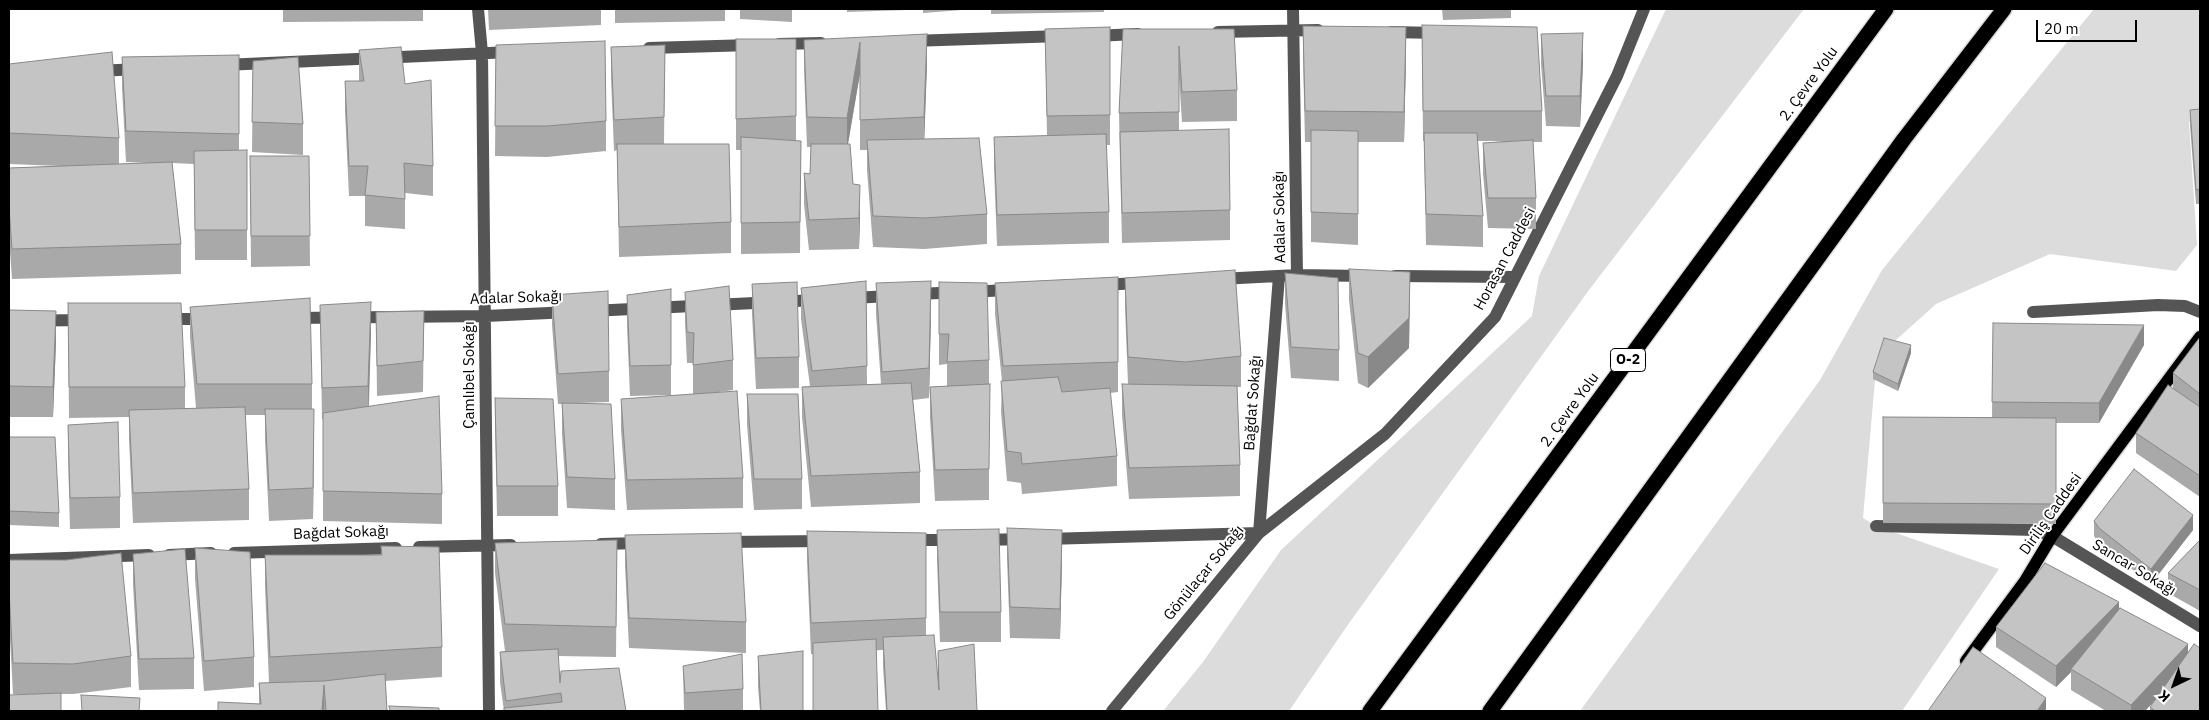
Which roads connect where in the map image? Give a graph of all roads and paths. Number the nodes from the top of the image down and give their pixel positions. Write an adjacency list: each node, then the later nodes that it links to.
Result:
1 (478, 9): 16 (street, Çamlıbel Sokağı)
2 (1294, 9): 6 (street, Adalar Sokağı)
3 (1644, 9): 22 (street, Horasan Caddesi)
4 (1886, 9): 51 (highway, 2. Çevre Yolu / O-2)
5 (2004, 9): 52 (highway)
6 (1294, 30): 7 (street); 8 (street); 20 (street, Adalar Sokağı)
7 (1334, 31)
8 (1205, 32)
9 (1383, 32): 11 (street)
10 (1156, 34): 12 (street)
11 (1452, 34)
12 (898, 41)
13 (838, 43): 14 (street)
14 (640, 48)
15 (522, 52): 16 (street)
16 (482, 53): 17 (street); 29 (street, Çamlıbel Sokağı)
17 (216, 66)
18 (157, 68): 19 (street)
19 (88, 72)
20 (1297, 275): 21 (street, Adalar Sokağı); 22 (street)
21 (1279, 276): 23 (street, Adalar Sokağı); 37 (street, Bağdat Sokağı)
22 (1516, 277): 37 (street, Horasan Caddesi)
23 (1210, 280)
24 (1150, 283): 25 (street)
25 (1091, 286)
26 (1021, 289): 29 (street, Adalar Sokağı)
27 (2033, 312): 28 (street)
28 (2200, 312)
29 (486, 316): 30 (street, Adalar Sokağı); 45 (street, Çamlıbel Sokağı)
30 (277, 318)
31 (158, 319): 32 (street)
32 (217, 319)
33 (98, 320): 34 (street)
34 (9, 321)
35 (2200, 337): 38 (main road, Diriliş Caddesi)
36 (1876, 526): 38 (street, Sancar Sokağı)
37 (1259, 533): 40 (street, Gönülaçar Sokağı); 50 (street, Gönülaçar Sokağı)
38 (2052, 536): 47 (street, Sancar Sokağı); 48 (main road, Diriliş Caddesi)
39 (835, 541): 41 (street)
40 (895, 541)
41 (716, 542)
42 (656, 543): 44 (street)
43 (526, 544): 45 (street, Bağdat Sokağı)
44 (586, 544)
45 (486, 545): 46 (street, Bağdat Sokağı); 49 (street, Çamlıbel Sokağı)
46 (9, 560)
47 (2200, 626)
48 (1958, 673)
49 (489, 711)
50 (1112, 711)
51 (1370, 711)
52 (1490, 711)

